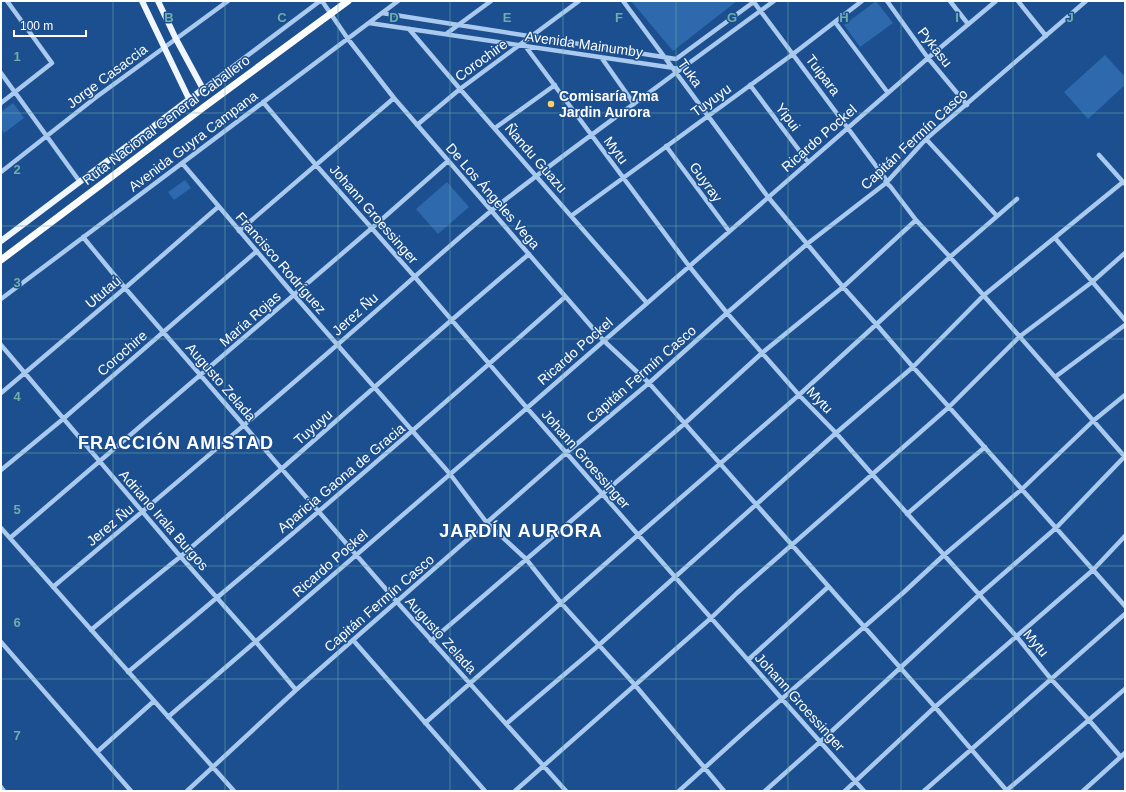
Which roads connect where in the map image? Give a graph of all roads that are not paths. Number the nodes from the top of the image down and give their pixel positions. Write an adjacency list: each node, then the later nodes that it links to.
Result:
1 (7, 1): 46 (street)
2 (142, 1): 33 (main road)
3 (158, 1): 30 (main road)
4 (228, 1): 30 (street, Jorge Casaccia)
5 (321, 1): 21 (street, De Los Ángeles Vega); 44 (street)
6 (348, 1): 21 (highway, Ruta Nacional General Caballero)
7 (398, 1): 20 (street, Avenida Guyra Campana)
8 (491, 1): 25 (street)
9 (579, 1): 28 (street, Corochire)
10 (623, 1): 36 (street, Tuka)
11 (754, 1): 19 (street, Tuipara); 36 (street, Avenida Mainumby)
12 (774, 1): 19 (street)
13 (862, 1): 22 (street, Tuyuyu)
14 (887, 1): 37 (street, Pykasu)
15 (950, 1): 24 (street)
16 (996, 1): 24 (street, Ricardo Pockel)
17 (1018, 1): 29 (street)
18 (1086, 1): 29 (street, Capitán Fermín Casco)
19 (761, 11): 34 (street, Tuipara); 39 (street)
20 (382, 13): 23 (street, Avenida Guyra Campana); 25 (street, Avenida Mainumby)
21 (330, 14): 31 (street, De Los Ángeles Vega); 91 (highway, Ruta Nacional General Caballero)
22 (835, 22): 34 (street, Tuyuyu); 47 (street)
23 (369, 23): 26 (street, Avenida Mainumby); 31 (street, Avenida Guyra Campana)
24 (968, 24): 37 (street, Ricardo Pockel)
25 (458, 25): 27 (street); 28 (street, Avenida Mainumby)
26 (409, 29): 27 (street, Avenida Mainumby); 45 (street, Ñandu Guazu)
27 (446, 34): 32 (street, Avenida Mainumby)
28 (533, 36): 32 (street, Corochire); 36 (street, Avenida Mainumby)
29 (1046, 36): 53 (street, Capitán Fermín Casco)
30 (176, 39): 33 (street, Jorge Casaccia); 44 (main road)
31 (348, 39): 48 (street, De Los Ángeles Vega); 50 (street, Avenida Guyra Campana)
32 (523, 45): 35 (street, Avenida Mainumby); 42 (street, Mytu); 45 (street, Corochire)
33 (164, 48): 49 (main road); 59 (street, Jorge Casaccia)
34 (793, 54): 43 (street, Tuyuyu); 57 (street, Tuipara)
35 (601, 57): 38 (street, Avenida Mainumby); 52 (street)
36 (665, 58): 38 (street, Tuka)
37 (928, 58): 47 (street, Ricardo Pockel); 53 (street, Pykasu)
38 (673, 68): 39 (street, Avenida Mainumby); 41 (street, Tuka)
39 (681, 69): 41 (street, Jerez Ñu)
40 (1, 72): 46 (street)
41 (676, 72): 52 (street, Jerez Ñu); 54 (street, Tuka)
42 (555, 85): 56 (street); 58 (street, Mytu)
43 (750, 85): 54 (street, Tuyuyu); 64 (street, Yipui)
44 (204, 89): 49 (main road)
45 (460, 89): 55 (street, Corochire); 56 (street, Ñandu Guazu)
46 (15, 92): 51 (street); 59 (street)
47 (888, 93): 57 (street, Ricardo Pockel)
48 (394, 98): 55 (street, De Los Ángeles Vega); 66 (street)
49 (189, 99): 70 (main road)
50 (263, 102): 65 (street, Avenida Guyra Campana); 66 (street, Johann Groessinger)
51 (1, 103)
52 (634, 104): 58 (street, Jerez Ñu)
53 (967, 104): 60 (street, Capitán Fermín Casco)
54 (708, 116): 61 (street, Tuyuyu); 73 (street, Tuka)
55 (417, 125): 63 (street, De Los Ángeles Vega)
56 (495, 128): 68 (street, Ñandu Guazu)
57 (848, 128): 64 (street, Ricardo Pockel); 71 (street, Tuipara)
58 (592, 135): 68 (street, Jerez Ñu); 69 (street, Mytu)
59 (46, 136): 67 (street, Jorge Casaccia); 70 (street)
60 (926, 140): 71 (street, Capitán Fermín Casco); 78 (street)
61 (666, 146): 69 (street, Tuyuyu); 82 (street, Guyray)
62 (1099, 155): 72 (street)
63 (448, 161): 76 (street, De Los Ángeles Vega); 80 (street, María Rojas)
64 (808, 162): 73 (street, Ricardo Pockel)
65 (182, 163): 75 (street, Francisco Rodríguez); 83 (street, Avenida Guyra Campana)
66 (316, 165): 80 (street, Johann Groessinger); 81 (street)
67 (1, 172)
68 (537, 176): 76 (street, Jerez Ñu); 77 (street, Ñandu Guazu)
69 (624, 178): 77 (street, Tuyuyu); 92 (street, Mytu)
70 (80, 182): 85 (main road)
71 (886, 183): 79 (street, Tuipara); 86 (street, Capitán Fermín Casco)
72 (1124, 184): 84 (street)
73 (768, 197): 82 (street, Ricardo Pockel); 86 (street, Tuka)
74 (1017, 200): 78 (street)
75 (218, 207): 81 (street, Francisco Rodríguez); 96 (street, Ututaú)
76 (492, 211): 89 (street, De Los Ángeles Vega); 93 (street, Jerez Ñu)
77 (571, 216): 101 (street, Ñandu Guazu)
78 (997, 216): 90 (street)
79 (916, 220): 90 (street, Tuipara); 95 (street)
80 (372, 228): 93 (street, Johann Groessinger); 97 (street, María Rojas)
81 (239, 231): 87 (street, Francisco Rodríguez)
82 (729, 231): 92 (street, Ricardo Pockel)
83 (83, 237): 96 (street, Augusto Zelada); 100 (street, Avenida Guyra Campana)
84 (1055, 238): 94 (street); 98 (street)
85 (1, 241)
86 (807, 244): 95 (street, Tuka); 102 (street, Capitán Fermín Casco)
87 (256, 251): 97 (street, Francisco Rodríguez); 107 (street, Corochire)
88 (1125, 253): 94 (street)
89 (529, 254): 99 (street, De Los Ángeles Vega); 103 (street, Tuyuyu)
90 (950, 257): 98 (street, Tuipara); 105 (street)
91 (1, 260)
92 (689, 266): 101 (street, Ricardo Pockel); 102 (street, Mytu)
93 (414, 276): 103 (street, Johann Groessinger); 111 (street, Jerez Ñu)
94 (1092, 282): 104 (street); 108 (street)
95 (842, 287): 105 (street, Tuka); 112 (street)
96 (125, 288): 107 (street, Augusto Zelada); 115 (street, Ututaú)
97 (294, 295): 111 (street, Francisco Rodríguez); 116 (street, María Rojas)
98 (983, 296): 108 (street, Tuipara); 114 (street)
99 (565, 297): 109 (street, De Los Ángeles Vega); 113 (street, Aparicia Gaona de Gracia)
100 (1, 299)
101 (647, 303): 109 (street, Ricardo Pockel)
102 (727, 313): 112 (street, Mytu); 118 (street, Capitán Fermín Casco)
103 (451, 320): 113 (street, Johann Groessinger); 119 (street, Tuyuyu)
104 (1125, 320)
105 (876, 324): 114 (street, Tuka); 121 (street)
106 (1125, 325): 117 (street)
107 (163, 332): 116 (street, Augusto Zelada); 125 (street, Corochire)
108 (1019, 337): 117 (street, Tuipara); 123 (street)
109 (603, 340): 118 (street, De Los Ángeles Vega); 124 (street, Ricardo Pockel)
110 (1, 345): 115 (street, Adriano Irala Burgos)
111 (337, 345): 119 (street, Francisco Rodríguez); 128 (street, Jerez Ñu)
112 (762, 352): 121 (street, Mytu); 127 (street)
113 (489, 364): 124 (street, Johann Groessinger); 129 (street, Aparicia Gaona de Gracia)
114 (913, 367): 123 (street, Tuka); 130 (street)
115 (24, 373): 120 (street, Ututaú); 125 (street, Adriano Irala Burgos)
116 (201, 375): 128 (street, Augusto Zelada); 134 (street, María Rojas)
117 (1055, 377): 126 (street, Tuipara)
118 (649, 383): 127 (street, De Los Ángeles Vega); 132 (street, Capitán Fermín Casco)
119 (374, 388): 129 (street, Francisco Rodríguez); 136 (street, Tuyuyu)
120 (1, 393)
121 (799, 395): 130 (street, Mytu); 135 (street)
122 (1125, 395): 126 (street)
123 (949, 406): 131 (street, Tuka); 139 (street)
124 (527, 408): 132 (street, Johann Groessinger); 138 (street, Ricardo Pockel)
125 (63, 419): 134 (street, Adriano Irala Burgos); 137 (street, Corochire)
126 (1093, 421): 133 (street, Tuipara); 140 (street)
127 (684, 424): 135 (street, De Los Ángeles Vega); 141 (street)
128 (244, 425): 136 (street, Augusto Zelada); 143 (street, Jerez Ñu)
129 (412, 432): 138 (street, Francisco Rodríguez); 144 (street, Aparicia Gaona de Gracia)
130 (836, 433): 139 (street, Mytu); 142 (street)
131 (985, 447): 140 (street, Tuka); 145 (street)
132 (566, 453): 141 (street, Johann Groessinger); 146 (street, Capitán Fermín Casco)
133 (1125, 456): 148 (street)
134 (100, 462): 143 (street, Adriano Irala Burgos); 151 (street, María Rojas)
135 (720, 463): 142 (street, De Los Ángeles Vega); 149 (street)
136 (281, 469): 144 (street, Augusto Zelada); 155 (street, Tuyuyu)
137 (1, 470)
138 (450, 474): 146 (street, Francisco Rodríguez); 153 (street, Ricardo Pockel)
139 (872, 474): 145 (street, Mytu); 152 (street)
140 (1022, 489): 148 (street, Tuka); 154 (street)
141 (602, 494): 149 (street, Johann Groessinger); 156 (street)
142 (756, 504): 152 (street, De Los Ángeles Vega); 158 (street)
143 (142, 512): 155 (street, Adriano Irala Burgos); 159 (street, Jerez Ñu)
144 (318, 512): 153 (street, Augusto Zelada); 162 (street, Aparicia Gaona de Gracia)
145 (907, 514): 154 (street, Mytu)
146 (487, 523): 156 (street, Francisco Rodríguez); 163 (street, Capitán Fermín Casco)
147 (1, 528): 151 (street)
148 (1056, 528): 157 (street, Tuka); 161 (street)
149 (638, 535): 158 (street, Johann Groessinger); 164 (street)
150 (1125, 536): 157 (street)
151 (10, 538): 159 (street)
152 (792, 545): 160 (street, De Los Ángeles Vega); 167 (street)
153 (356, 554): 163 (street, Augusto Zelada); 174 (street, Ricardo Pockel)
154 (944, 555): 161 (street, Mytu); 168 (street)
155 (180, 556): 162 (street, Adriano Irala Burgos); 169 (street, Tuyuyu)
156 (526, 559): 164 (street, Francisco Rodríguez); 172 (street)
157 (1093, 570): 165 (street, Tuka); 170 (street)
158 (675, 577): 167 (street, Johann Groessinger); 175 (street)
159 (53, 587): 169 (street)
160 (828, 587): 168 (street, De Los Ángeles Vega); 176 (street)
161 (979, 595): 170 (street, Mytu); 177 (street)
162 (217, 598): 174 (street, Adriano Irala Burgos); 178 (street, Aparicia Gaona de Gracia)
163 (396, 602): 171 (street, Capitán Fermín Casco); 172 (street, Augusto Zelada)
164 (561, 603): 175 (street, Francisco Rodríguez); 180 (street)
165 (1125, 606)
166 (1125, 614): 179 (street)
167 (711, 618): 176 (street, Johann Groessinger); 181 (street)
168 (864, 627): 177 (street, De Los Ángeles Vega); 184 (street)
169 (91, 630): 178 (street)
170 (1017, 636): 179 (street, Mytu); 186 (street)
171 (353, 640): 183 (street, Capitán Fermín Casco); 189 (street)
172 (431, 641): 180 (street, Augusto Zelada)
173 (1, 642): 193 (street)
174 (256, 642): 183 (street, Adriano Irala Burgos); 187 (street, Ricardo Pockel)
175 (599, 645): 181 (street, Francisco Rodríguez); 190 (street)
176 (748, 660): 184 (street, Johann Groessinger)
177 (900, 668): 186 (street, De Los Ángeles Vega); 191 (street)
178 (128, 672): 185 (street)
179 (1051, 679): 188 (street, Mytu); 192 (street)
180 (470, 684): 189 (street); 190 (street, Augusto Zelada)
181 (635, 685): 196 (street); 198 (street, Francisco Rodríguez)
182 (1125, 689): 188 (street)
183 (296, 690): 197 (street, Capitán Fermín Casco)
184 (782, 699): 191 (street, Johann Groessinger); 198 (street)
185 (154, 701): 187 (street); 193 (street)
186 (935, 707): 192 (street, De Los Ángeles Vega); 199 (street)
187 (168, 717): 197 (street)
188 (1088, 719): 195 (street, Mytu); 214 (street)
189 (425, 723): 205 (street)
190 (506, 724): 196 (street, Augusto Zelada)
191 (820, 742): 199 (street, Johann Groessinger); 210 (street)
192 (972, 749): 213 (street); 214 (street, De Los Ángeles Vega)
193 (98, 752): 202 (street)
194 (1125, 753): 195 (street)
195 (1120, 756): 215 (street)
196 (543, 766): 206 (street); 207 (street, Augusto Zelada)
197 (213, 767): 203 (street, Capitán Fermín Casco); 204 (street)
198 (705, 768): 208 (street); 209 (street, Francisco Rodríguez)
199 (856, 781): 211 (street); 212 (street, Johann Groessinger)
200 (1, 787): 201 (street)
201 (4, 791)
202 (131, 791)
203 (187, 791)
204 (234, 791)
205 (485, 791)
206 (515, 791)
207 (566, 791)
208 (679, 791)
209 (724, 791)
210 (765, 791)
211 (845, 791)
212 (864, 791)
213 (924, 791)
214 (1007, 791)
215 (1083, 791)

